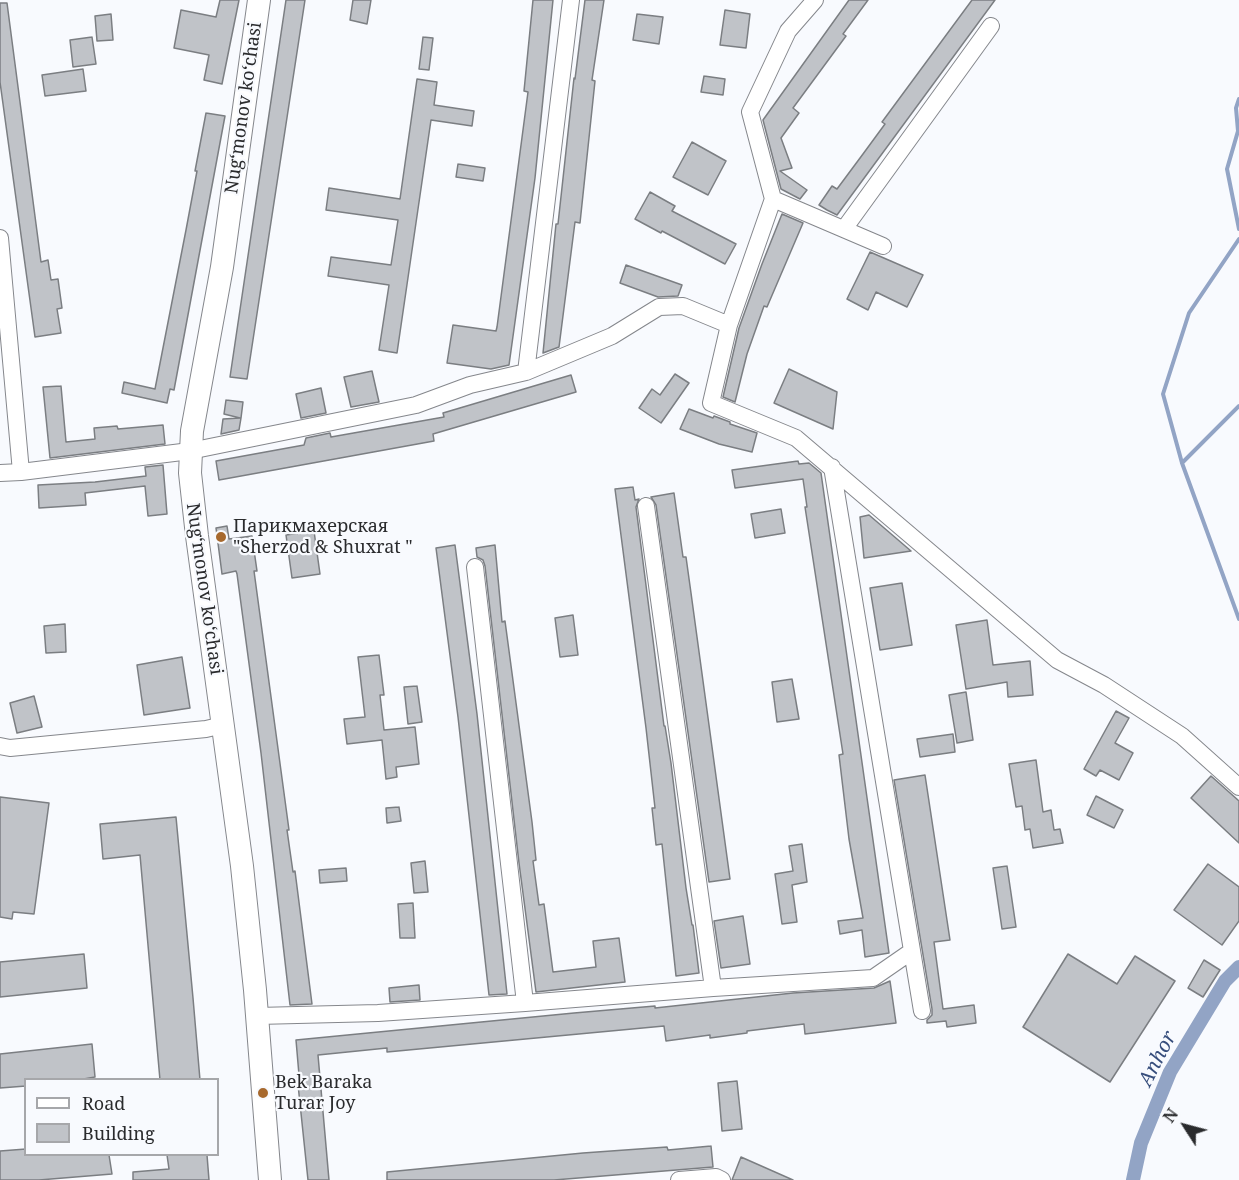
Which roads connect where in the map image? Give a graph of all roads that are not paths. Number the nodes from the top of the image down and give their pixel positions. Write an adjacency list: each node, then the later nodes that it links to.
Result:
1 (259, 0): 11 (main road, Nugʻmonov koʻchasi)
2 (571, 0): 10 (street)
3 (815, 0): 5 (street)
4 (991, 26): 6 (street)
5 (773, 199): 6 (street); 9 (street)
6 (844, 229): 8 (street)
7 (0, 238): 13 (street)
8 (883, 246)
9 (729, 325): 10 (street); 12 (street)
10 (526, 372): 11 (street)
11 (190, 451): 13 (street); 17 (main road, Nugʻmonov koʻchasi)
12 (832, 467): 19 (street); 20 (street)
13 (21, 472): 14 (street)
14 (0, 473)
15 (646, 506): 21 (street)
16 (475, 567): 22 (street)
17 (223, 725): 18 (street); 24 (main road, Nugʻmonov koʻchasi)
18 (0, 746)
19 (1239, 787)
20 (912, 951): 21 (street); 23 (street)
21 (713, 988): 22 (street)
22 (525, 1004): 24 (street)
23 (922, 1011)
24 (257, 1016): 25 (main road, Nugʻmonov koʻchasi)
25 (270, 1180)
26 (679, 1180): 27 (street)
27 (722, 1180)

